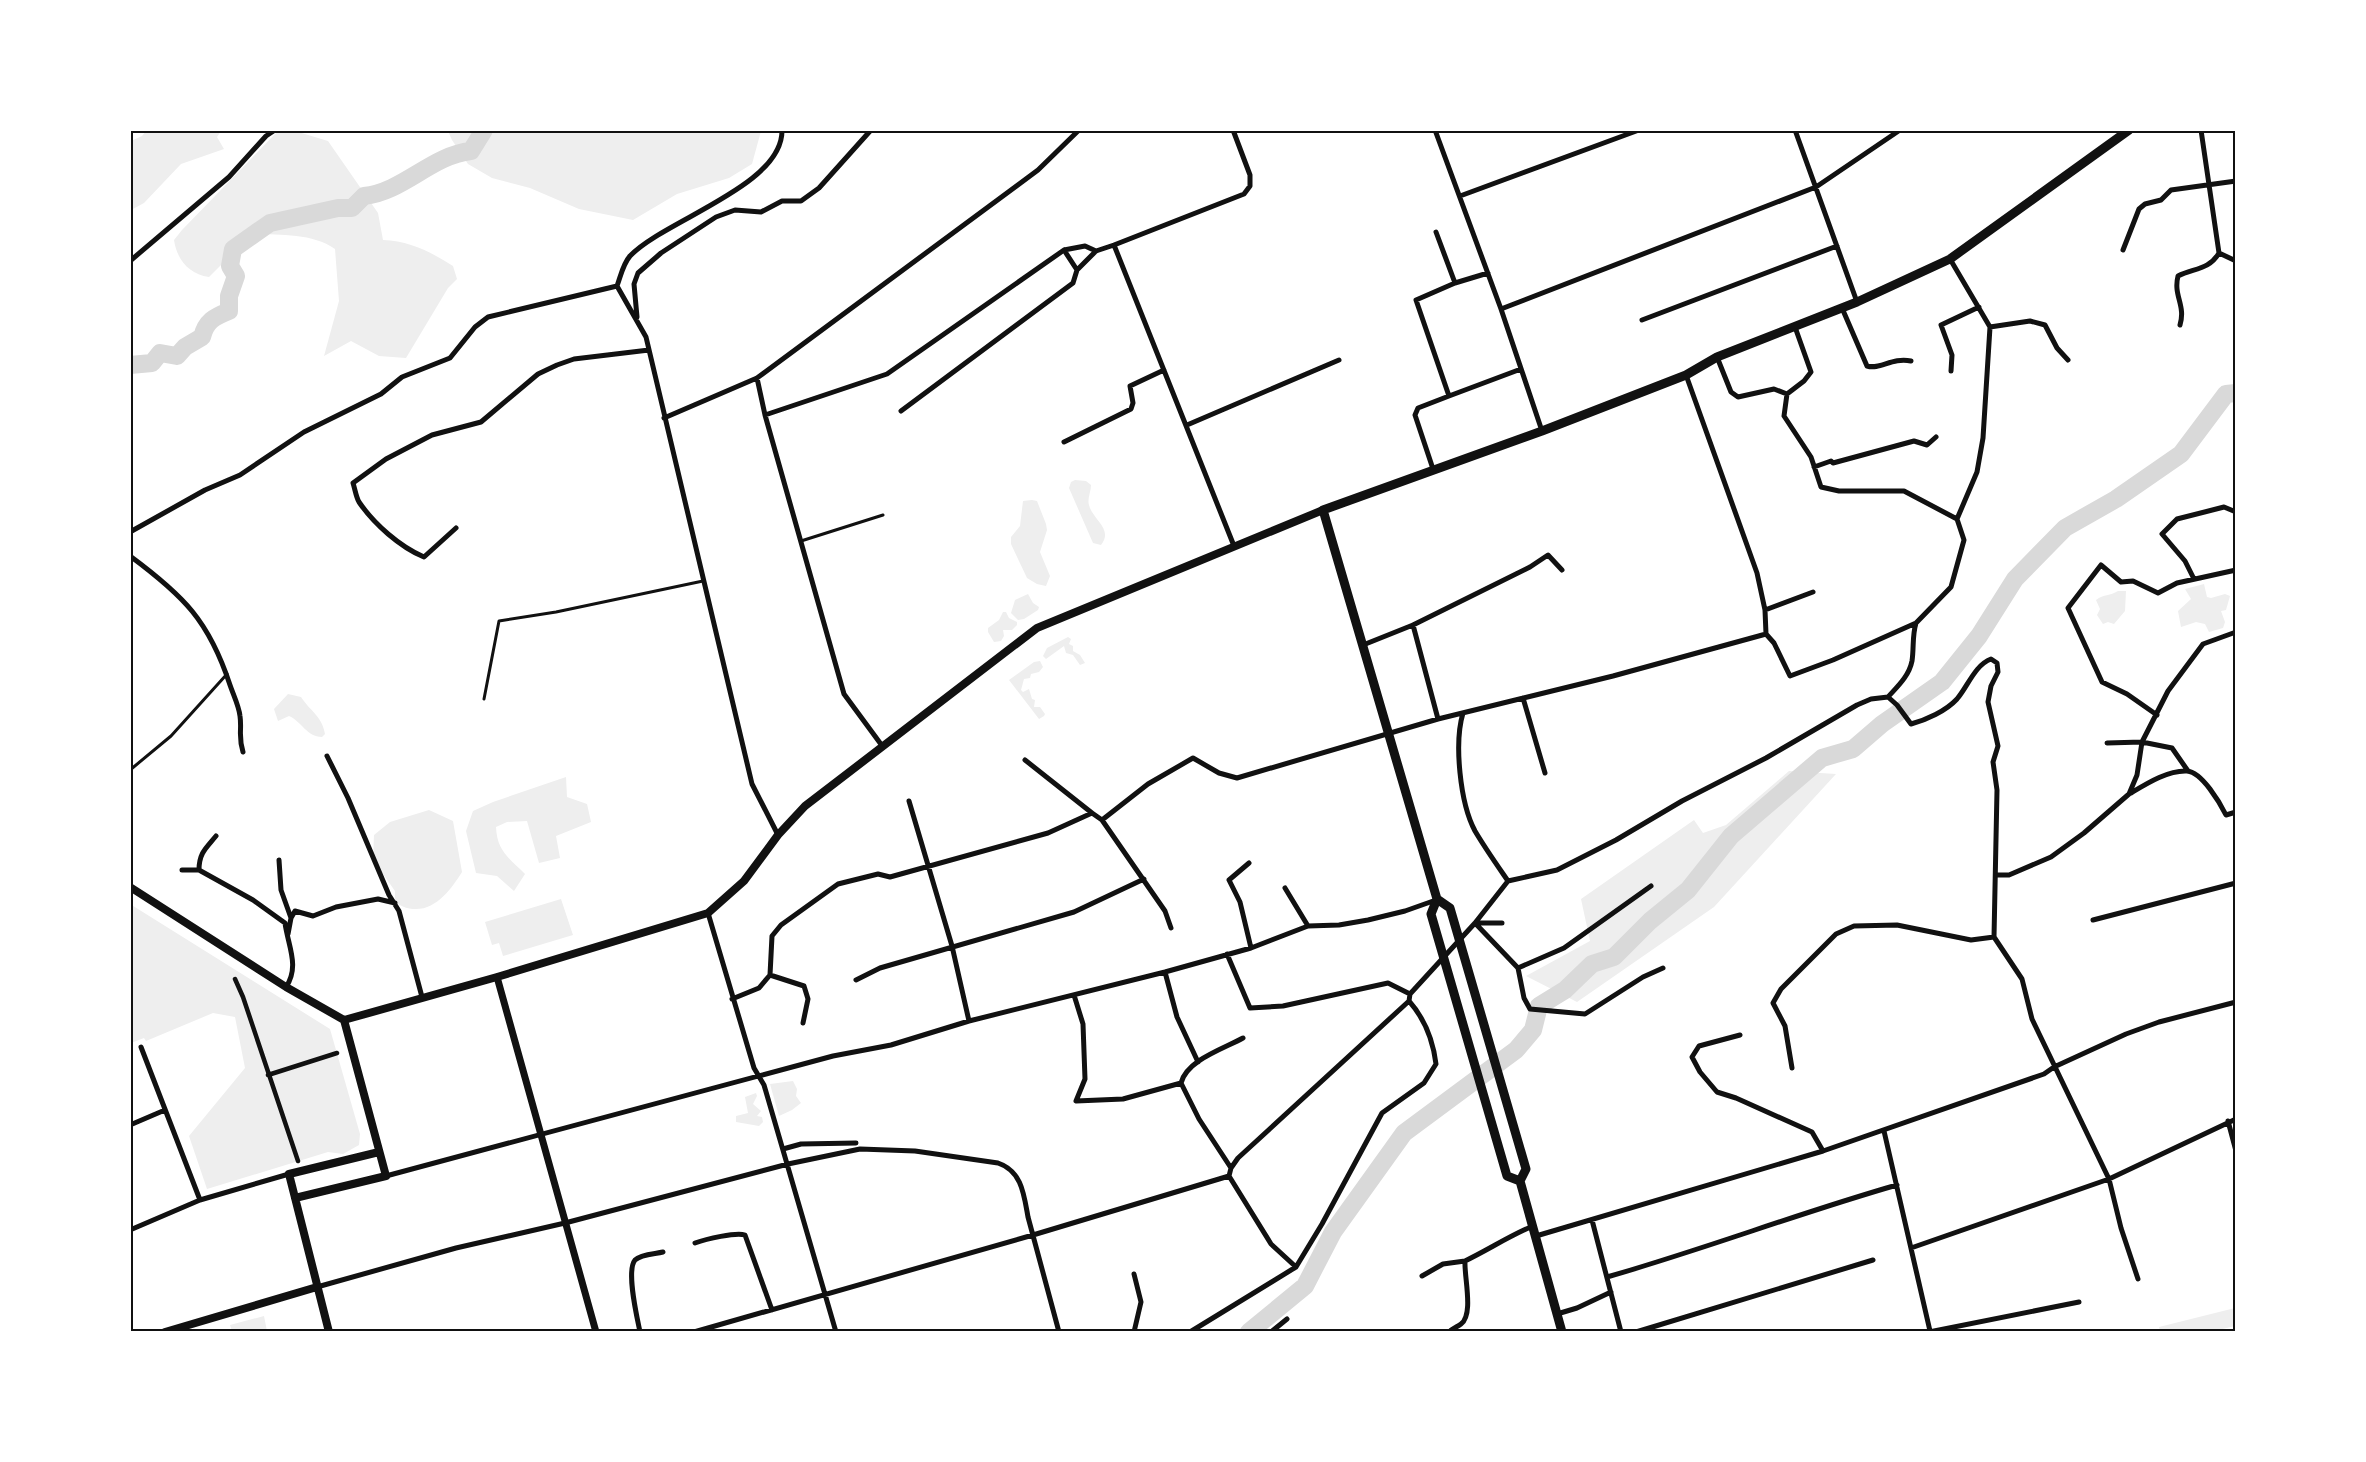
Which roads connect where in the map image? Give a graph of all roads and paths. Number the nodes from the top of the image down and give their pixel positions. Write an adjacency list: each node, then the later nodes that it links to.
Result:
1 (276, 130): 24 (street)
2 (782, 130): 29 (street)
3 (871, 130): 34 (street)
4 (1079, 130): 50 (street)
5 (1233, 130): 17 (street)
6 (1435, 130): 15 (street)
7 (1639, 130): 15 (street)
8 (1795, 130): 14 (street)
9 (1900, 130): 14 (street)
10 (2129, 130): 23 (main road)
11 (2201, 130): 13 (street)
12 (2235, 181): 13 (street)
13 (2210, 185): 21 (street); 22 (street)
14 (1816, 187): 18 (street); 33 (street)
15 (1460, 196): 27 (street)
16 (1436, 232): 28 (street)
17 (1114, 245): 20 (street); 47 (street)
18 (1837, 246): 30 (street); 35 (street)
19 (1064, 250): 20 (street); 26 (street); 54 (street)
20 (1096, 250): 26 (street)
21 (2123, 250)
22 (2219, 253): 25 (street); 38 (street)
23 (1950, 259): 30 (main road); 31 (street)
24 (130, 261)
25 (2235, 261)
26 (1077, 270): 53 (street)
27 (1488, 273): 28 (street); 33 (street)
28 (1455, 283): 52 (street)
29 (617, 286): 34 (street); 67 (street)
30 (1857, 302): 32 (main road)
31 (1979, 306): 40 (street); 48 (street)
32 (1842, 308): 39 (main road); 45 (street)
33 (1501, 309): 46 (street)
34 (637, 318): 41 (street)
35 (1642, 320)
36 (2053, 321): 37 (street)
37 (2045, 325): 40 (street); 44 (street)
38 (2180, 325)
39 (1795, 327): 42 (main road); 51 (street)
40 (1990, 327): 65 (street)
41 (649, 350): 55 (street); 66 (street)
42 (1717, 357): 49 (main road); 51 (street)
43 (1339, 360): 56 (street)
44 (2068, 360)
45 (1911, 361)
46 (1521, 369): 52 (street); 57 (street)
47 (1164, 370): 56 (street); 59 (street)
48 (1951, 371)
49 (1686, 375): 57 (main road); 76 (street)
50 (757, 378): 54 (street); 55 (street)
51 (1787, 394): 60 (street)
52 (1449, 396): 61 (street)
53 (901, 411)
54 (765, 415): 68 (street)
55 (664, 418): 74 (street)
56 (1187, 425): 69 (street)
57 (1542, 431): 61 (main road)
58 (1936, 437): 60 (street)
59 (1064, 442)
60 (1814, 467): 65 (street)
61 (1433, 469): 62 (main road)
62 (1323, 510): 69 (main road); 81 (main road)
63 (2235, 512): 73 (street)
64 (883, 515): 68 (lane)
65 (1957, 519): 77 (street)
66 (456, 528)
67 (130, 532)
68 (801, 541): 92 (street)
69 (1234, 546): 92 (main road)
70 (130, 556): 82 (street)
71 (1562, 570): 78 (street)
72 (2235, 570): 73 (street)
73 (2194, 579): 87 (street)
74 (703, 581): 85 (lane); 104 (street)
75 (1812, 592): 76 (street)
76 (1765, 610): 80 (street)
77 (1916, 623): 80 (street); 83 (street)
78 (1413, 625): 81 (street); 88 (street)
79 (2235, 632): 87 (street)
80 (1766, 634): 84 (street)
81 (1362, 645): 89 (main road)
82 (227, 674): 93 (street); 96 (lane)
83 (1888, 697): 111 (street); 113 (street)
84 (1523, 698): 86 (street); 98 (street)
85 (484, 699)
86 (1463, 712): 88 (street); 113 (street)
87 (2157, 715): 90 (street)
88 (1438, 719): 89 (street)
89 (1388, 733): 103 (street); 118 (main road)
90 (2142, 742): 91 (street); 97 (street); 99 (street)
91 (2107, 743)
92 (883, 747): 104 (main road)
93 (243, 752)
94 (327, 756): 119 (street)
95 (1024, 760): 101 (street)
96 (130, 770)
97 (2188, 771): 99 (street); 102 (street)
98 (1545, 773)
99 (2129, 794): 111 (street)
100 (909, 801): 108 (street)
101 (1092, 813): 103 (street); 108 (street)
102 (2235, 813)
103 (1102, 819): 112 (street)
104 (777, 835): 120 (main road)
105 (216, 836): 110 (street)
106 (279, 860): 121 (street)
107 (1249, 863): 130 (street)
108 (930, 866): 129 (street); 135 (street)
109 (182, 870): 110 (street)
110 (200, 870): 128 (street)
111 (1997, 875): 127 (street)
112 (1144, 879): 126 (street); 129 (street)
113 (1508, 881): 123 (street)
114 (2235, 883): 122 (street)
115 (1651, 886): 132 (street)
116 (130, 887): 139 (main road)
117 (1285, 888): 125 (street)
118 (1437, 899): 125 (street); 176 (main road); 176 (main road)
119 (394, 903): 121 (street); 141 (street)
120 (708, 913): 136 (main road); 143 (street)
121 (291, 918): 128 (street)
122 (2093, 920)
123 (1475, 923): 124 (street); 132 (street); 142 (street)
124 (1502, 923)
125 (1308, 926): 130 (street)
126 (1171, 928)
127 (1994, 937): 153 (street); 154 (street)
128 (287, 941): 139 (street)
129 (952, 946): 138 (street); 146 (street)
130 (1251, 948): 131 (street)
131 (1227, 954): 134 (street); 142 (street)
132 (1518, 968): 133 (street)
133 (1663, 968)
134 (1164, 972): 140 (street); 152 (street)
135 (770, 975): 143 (street); 147 (street)
136 (497, 977): 141 (main road); 163 (street)
137 (234, 979): 155 (street)
138 (856, 980)
139 (286, 987): 145 (main road)
140 (1074, 995): 146 (street); 157 (street)
141 (422, 997): 145 (main road)
142 (1410, 997): 171 (street); 191 (street)
143 (732, 999): 156 (street)
144 (2235, 1002): 153 (street)
145 (344, 1020): 168 (main road)
146 (969, 1021): 156 (street)
147 (803, 1023)
148 (1740, 1035): 166 (street)
149 (1243, 1038): 152 (street)
150 (141, 1047): 158 (street)
151 (337, 1053): 155 (street)
152 (1198, 1062): 157 (street)
153 (2054, 1067): 162 (street); 175 (street)
154 (1792, 1068)
155 (268, 1075): 169 (street)
156 (761, 1077): 163 (street); 165 (street)
157 (1180, 1083): 171 (street)
158 (165, 1110): 161 (street); 179 (street)
159 (2235, 1119): 160 (street)
160 (2228, 1121): 167 (street); 175 (street)
161 (130, 1125)
162 (1884, 1131): 166 (street); 177 (street)
163 (541, 1136): 173 (street); 181 (street)
164 (856, 1143): 165 (street)
165 (783, 1149): 170 (street)
166 (1823, 1150): 180 (street)
167 (2235, 1151)
168 (380, 1152): 172 (main road); 173 (main road)
169 (298, 1161)
170 (788, 1164): 181 (street); 184 (street); 198 (street)
171 (1231, 1168): 174 (street)
172 (289, 1174): 178 (main road); 179 (street)
173 (386, 1176): 178 (main road)
174 (1229, 1176): 184 (street); 191 (street)
175 (2109, 1179): 187 (street); 195 (street)
176 (1520, 1181): 182 (main road)
177 (1897, 1185): 187 (street); 194 (street)
178 (295, 1198): 196 (main road)
179 (200, 1200): 183 (street)
180 (1592, 1220): 185 (street); 194 (street)
181 (565, 1222): 196 (street); 207 (street)
182 (1533, 1226): 185 (main road); 190 (street)
183 (130, 1230)
184 (1033, 1235): 198 (street); 211 (street)
185 (1536, 1236): 201 (main road)
186 (695, 1243): 200 (street)
187 (1911, 1248): 204 (street)
188 (663, 1252): 208 (street)
189 (1873, 1260): 218 (street)
190 (1465, 1261): 193 (street); 215 (street)
191 (1296, 1267): 213 (street)
192 (1134, 1274): 212 (street)
193 (1422, 1276)
194 (1607, 1277): 197 (street)
195 (2138, 1279)
196 (317, 1287): 205 (main road); 206 (main road)
197 (1611, 1292): 201 (street); 217 (street)
198 (826, 1295): 200 (street); 210 (street)
199 (2079, 1302): 203 (street)
200 (771, 1310): 209 (street)
201 (1557, 1314): 216 (main road)
202 (1287, 1319): 214 (street)
203 (1949, 1329): 204 (street)
204 (1930, 1331)
205 (165, 1332)
206 (329, 1332)
207 (596, 1332)
208 (640, 1332)
209 (694, 1332)
210 (836, 1332)
211 (1059, 1332)
212 (1134, 1332)
213 (1190, 1332)
214 (1271, 1332)
215 (1449, 1332)
216 (1562, 1332)
217 (1622, 1332)
218 (1636, 1332)

